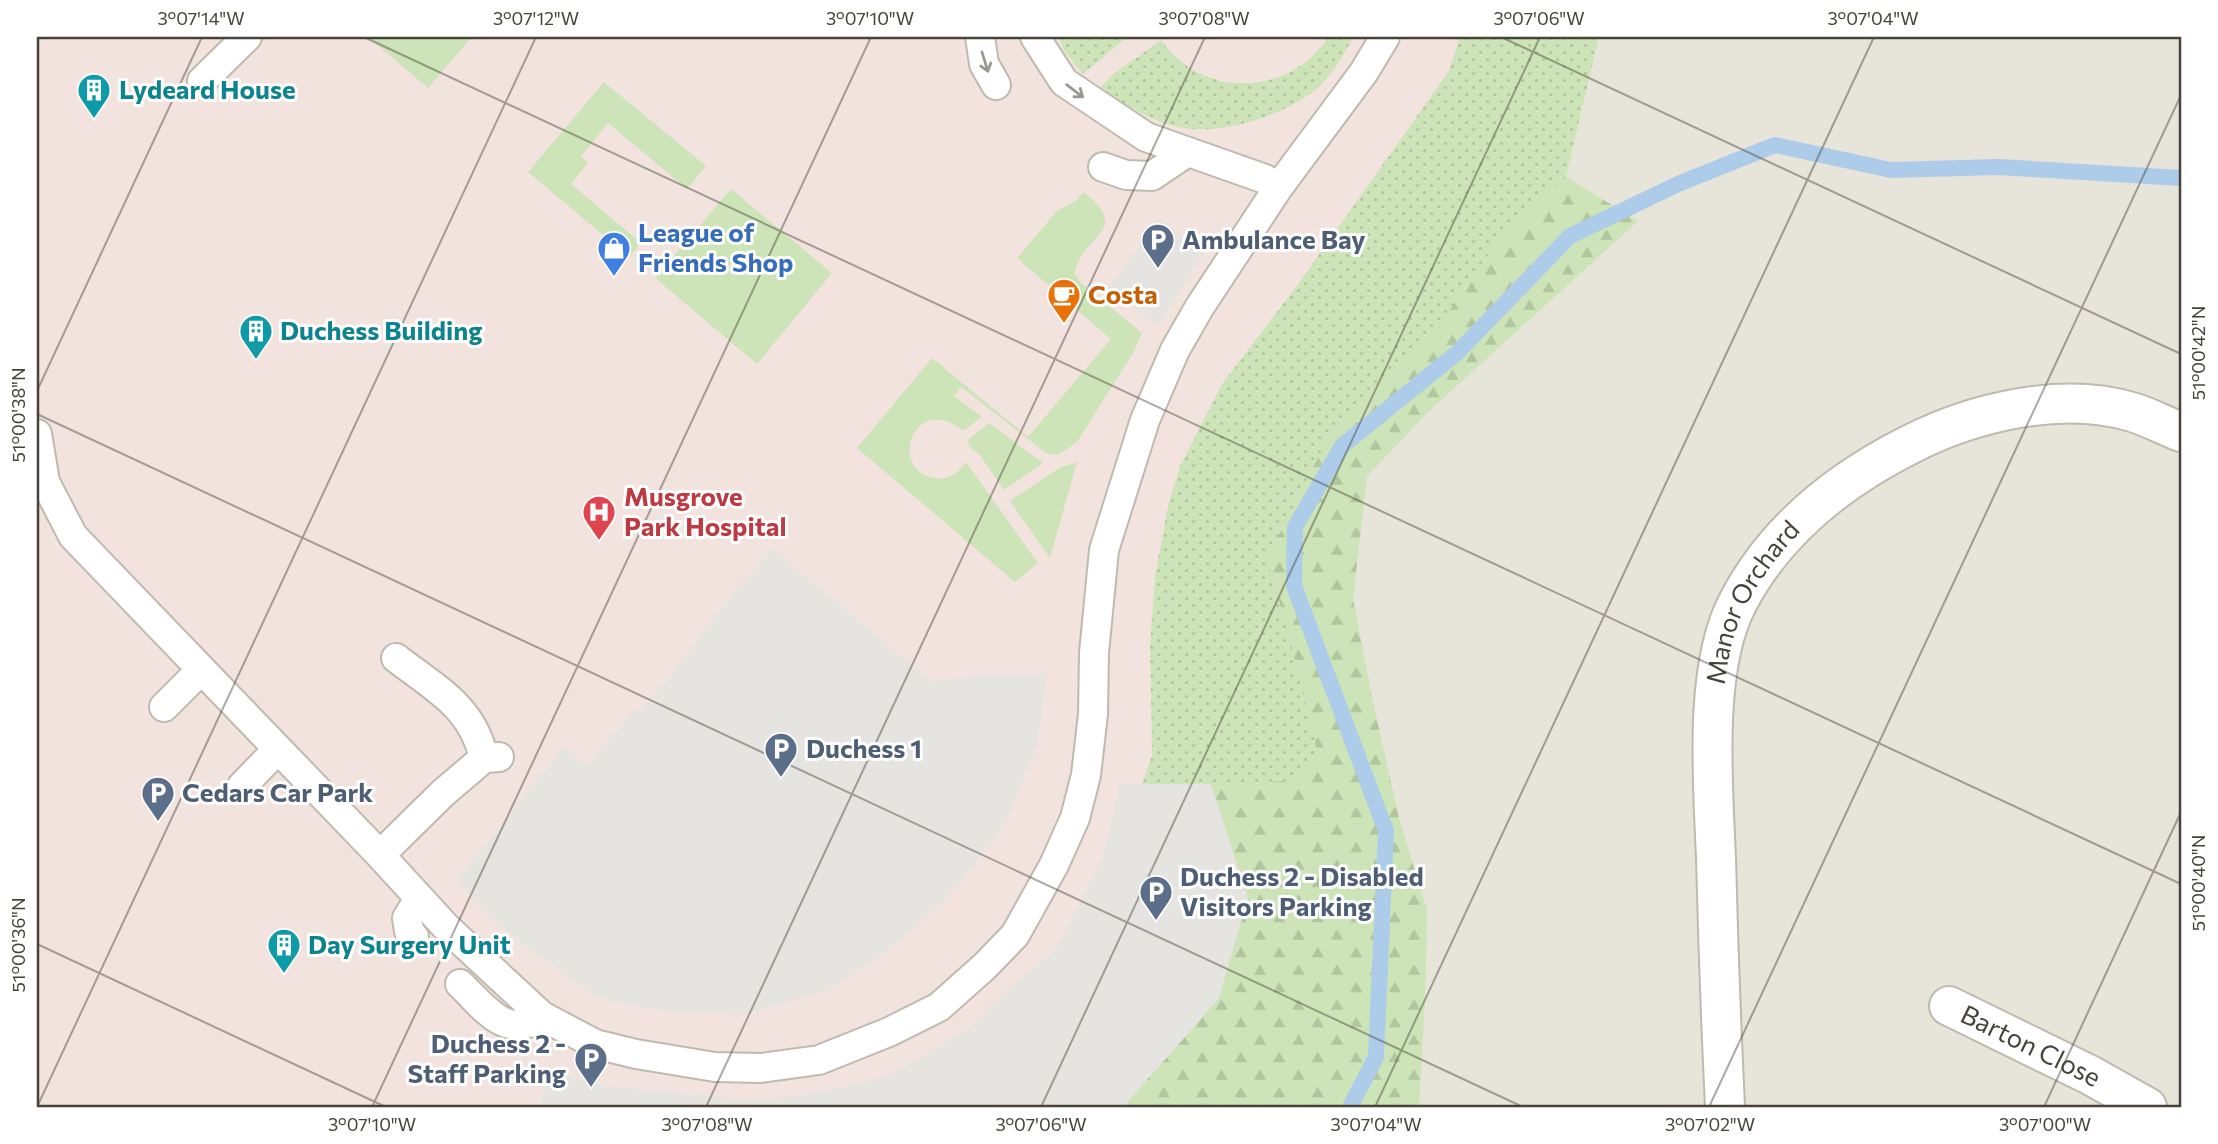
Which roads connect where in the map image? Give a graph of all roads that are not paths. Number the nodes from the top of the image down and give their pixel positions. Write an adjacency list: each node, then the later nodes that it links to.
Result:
1 (247, 37): 5 (lane)
2 (980, 37): 6 (lane, one-way to 6)
3 (1035, 37): 7 (lane, one-way to 7)
4 (1385, 37): 9 (lane)
5 (202, 80)
6 (996, 85)
7 (1186, 153): 8 (lane); 9 (lane)
8 (1103, 167)
9 (1278, 188): 22 (lane)
10 (2181, 432): 23 (street, Manor Orchard)
11 (37, 434): 13 (lane)
12 (396, 658): 17 (lane)
13 (201, 670): 14 (lane); 15 (lane)
14 (164, 707)
15 (277, 750): 16 (lane); 17 (lane)
16 (242, 786)
17 (380, 855): 18 (lane)
18 (419, 899): 19 (lane); 22 (lane)
19 (414, 937)
20 (460, 984): 22 (lane)
21 (1948, 1006): 24 (street, Barton Close)
22 (542, 1016)
23 (1725, 1107)
24 (2147, 1107)

